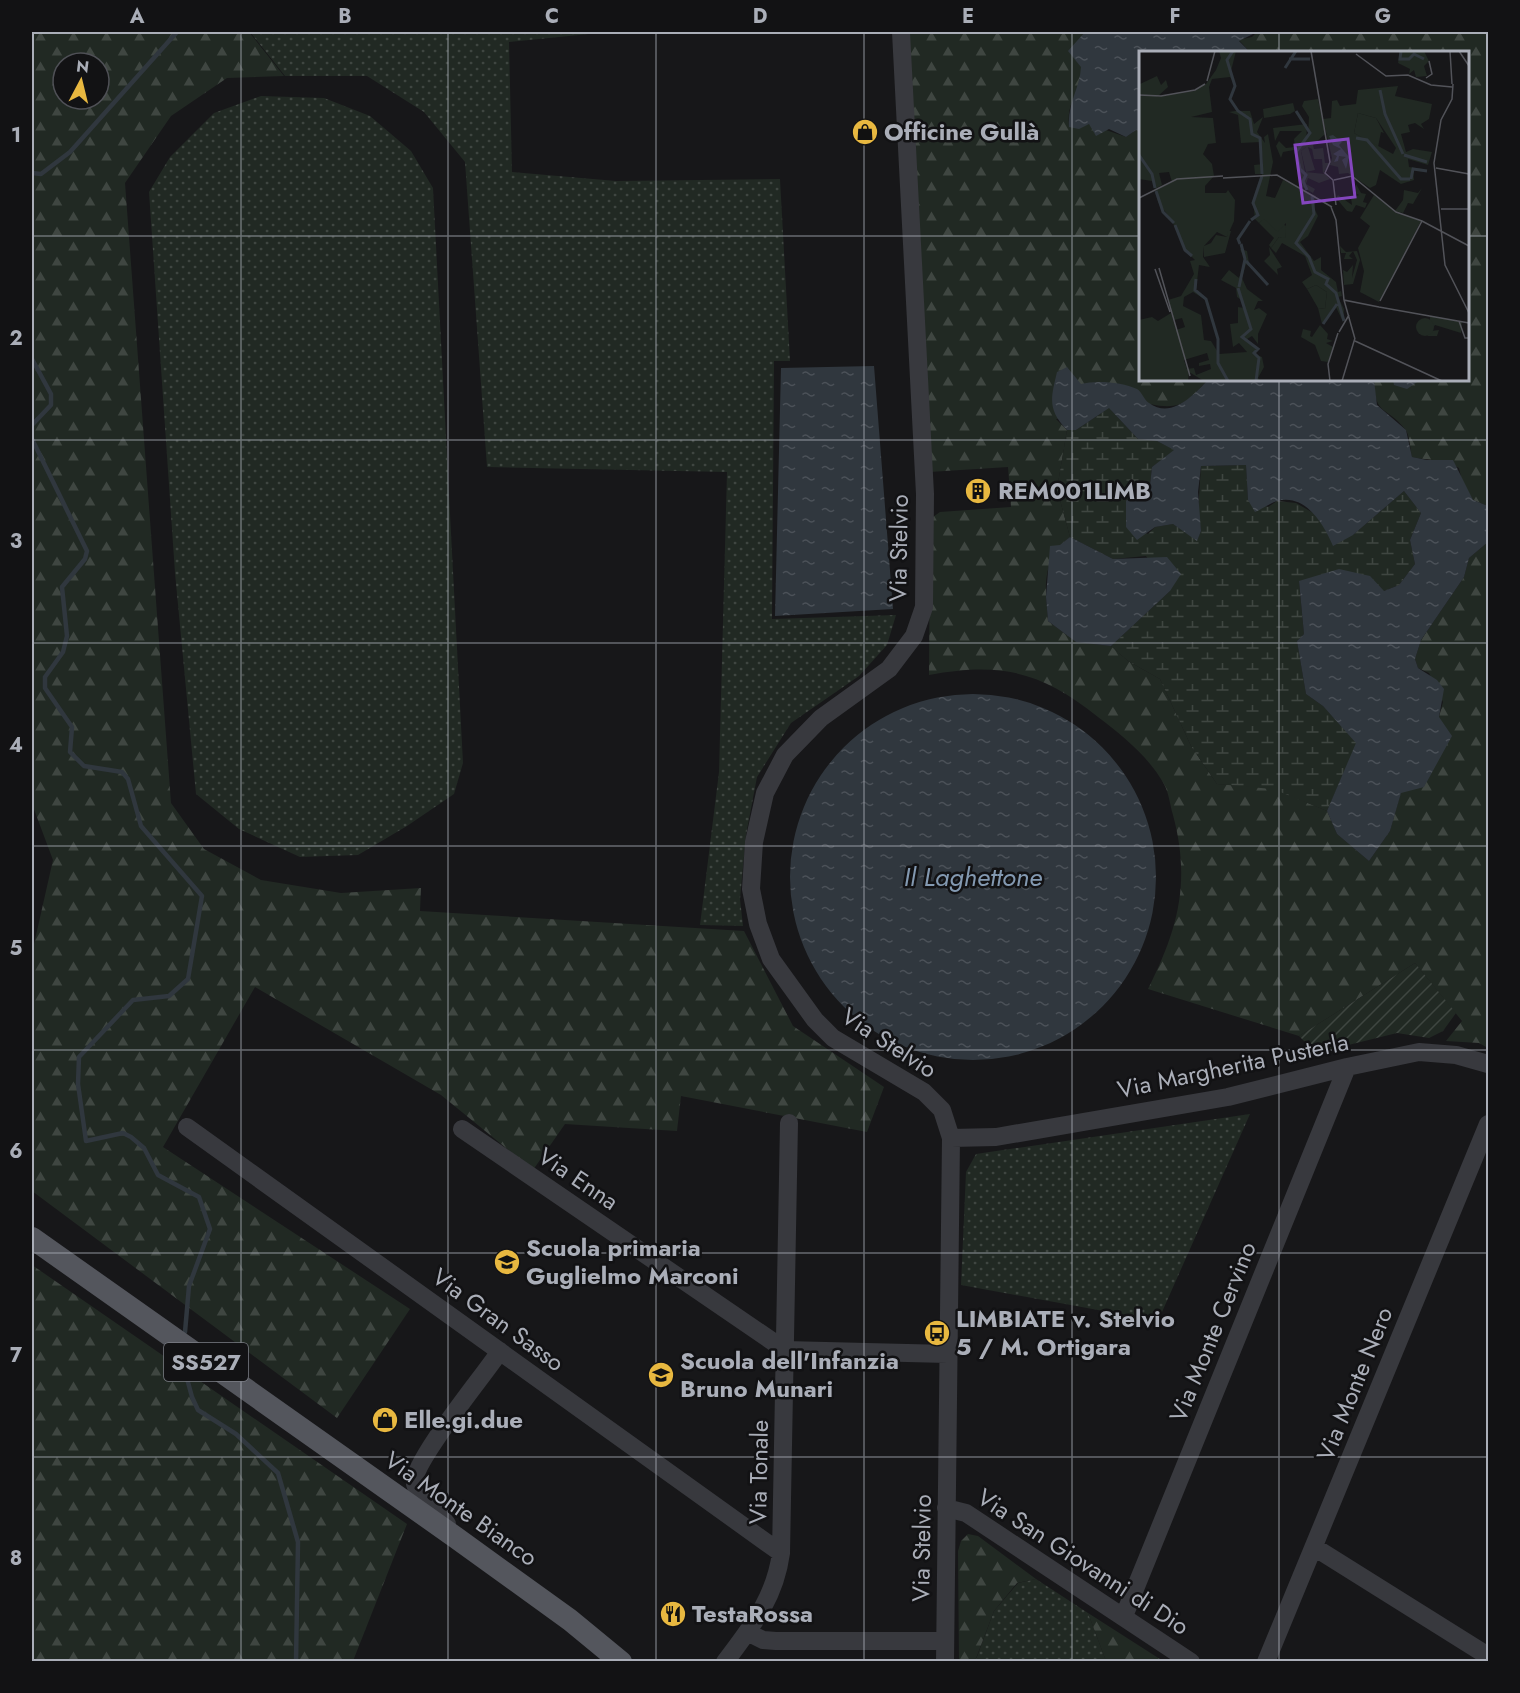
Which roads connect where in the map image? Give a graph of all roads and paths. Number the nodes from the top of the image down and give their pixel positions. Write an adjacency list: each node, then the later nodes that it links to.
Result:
1 (901, 32): 8 (street, Via Stelvio)
2 (1488, 1064): 3 (street, Via Margherita Pusterla)
3 (1347, 1067): 8 (street, Via Margherita Pusterla); 17 (street, Via Monte Cervino)
4 (789, 1123): 10 (street, Via Tonale)
5 (1488, 1124): 15 (street, Via Monte Nero)
6 (187, 1127): 11 (street, Via Gran Sasso)
7 (462, 1129): 10 (street, Via Enna)
8 (951, 1138): 12 (street, Via Stelvio)
9 (32, 1238): 14 (main road, Via Monte Bianco / SS527)
10 (785, 1350): 12 (street); 16 (street, Via Tonale)
11 (500, 1351): 14 (street); 16 (street, Via Gran Sasso)
12 (948, 1354): 13 (street, Via Stelvio)
13 (946, 1508): 17 (street, Via San Giovanni di Dio); 19 (street, Via Stelvio)
14 (455, 1537): 21 (main road, Via Monte Bianco)
15 (1314, 1547): 20 (street); 25 (street, Via Monte Nero)
16 (782, 1553): 18 (street, Via Tonale)
17 (1124, 1616): 24 (street, Via San Giovanni di Dio)
18 (747, 1632): 19 (street); 22 (street, Via Tonale)
19 (945, 1641): 23 (street, Via Stelvio)
20 (1488, 1656)
21 (621, 1662)
22 (725, 1662)
23 (945, 1662)
24 (1191, 1662)
25 (1266, 1662)

